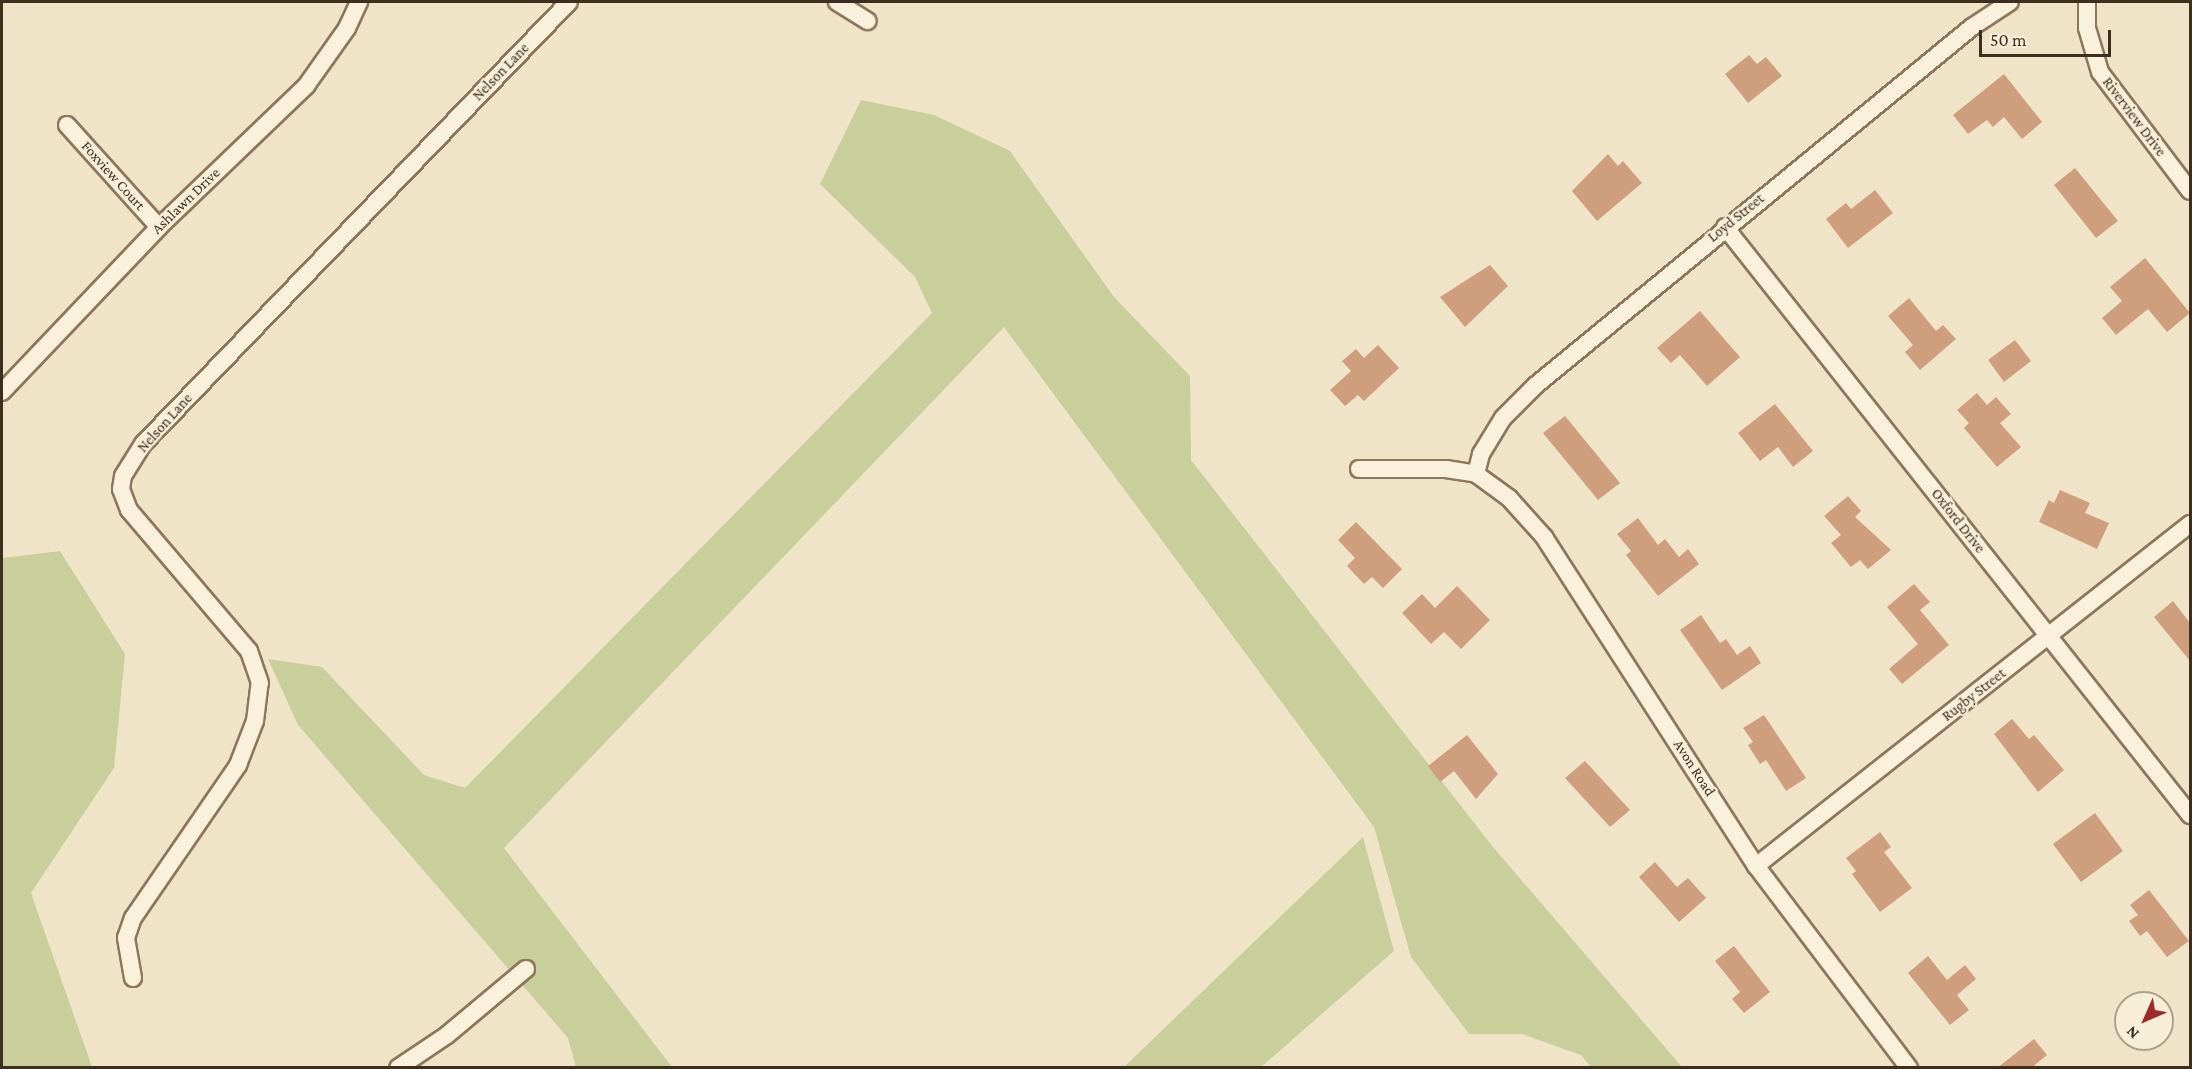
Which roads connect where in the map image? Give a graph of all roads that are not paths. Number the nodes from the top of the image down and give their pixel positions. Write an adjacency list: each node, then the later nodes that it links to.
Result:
1 (359, 2): 9 (street, Ashlawn Drive)
2 (569, 2): 19 (street, Nelson Lane)
3 (837, 2): 6 (street)
4 (2010, 2): 10 (street, Loyd Street)
5 (2087, 2): 8 (street, Riverview Drive)
6 (867, 21)
7 (67, 125): 9 (street, Foxview Court)
8 (2190, 191)
9 (159, 226): 11 (street, Ashlawn Drive)
10 (1725, 227): 13 (street, Loyd Street); 15 (street, Oxford Drive)
11 (2, 392)
12 (1359, 469): 13 (street, Avon Road)
13 (1476, 474): 17 (street, Avon Road)
14 (2190, 524): 15 (street, Rugby Street)
15 (2049, 636): 16 (street, Oxford Drive); 17 (street, Rugby Street)
16 (2190, 815)
17 (1756, 866): 21 (street, Avon Road)
18 (526, 969): 20 (street)
19 (133, 978)
20 (398, 1068)
21 (1909, 1068)

